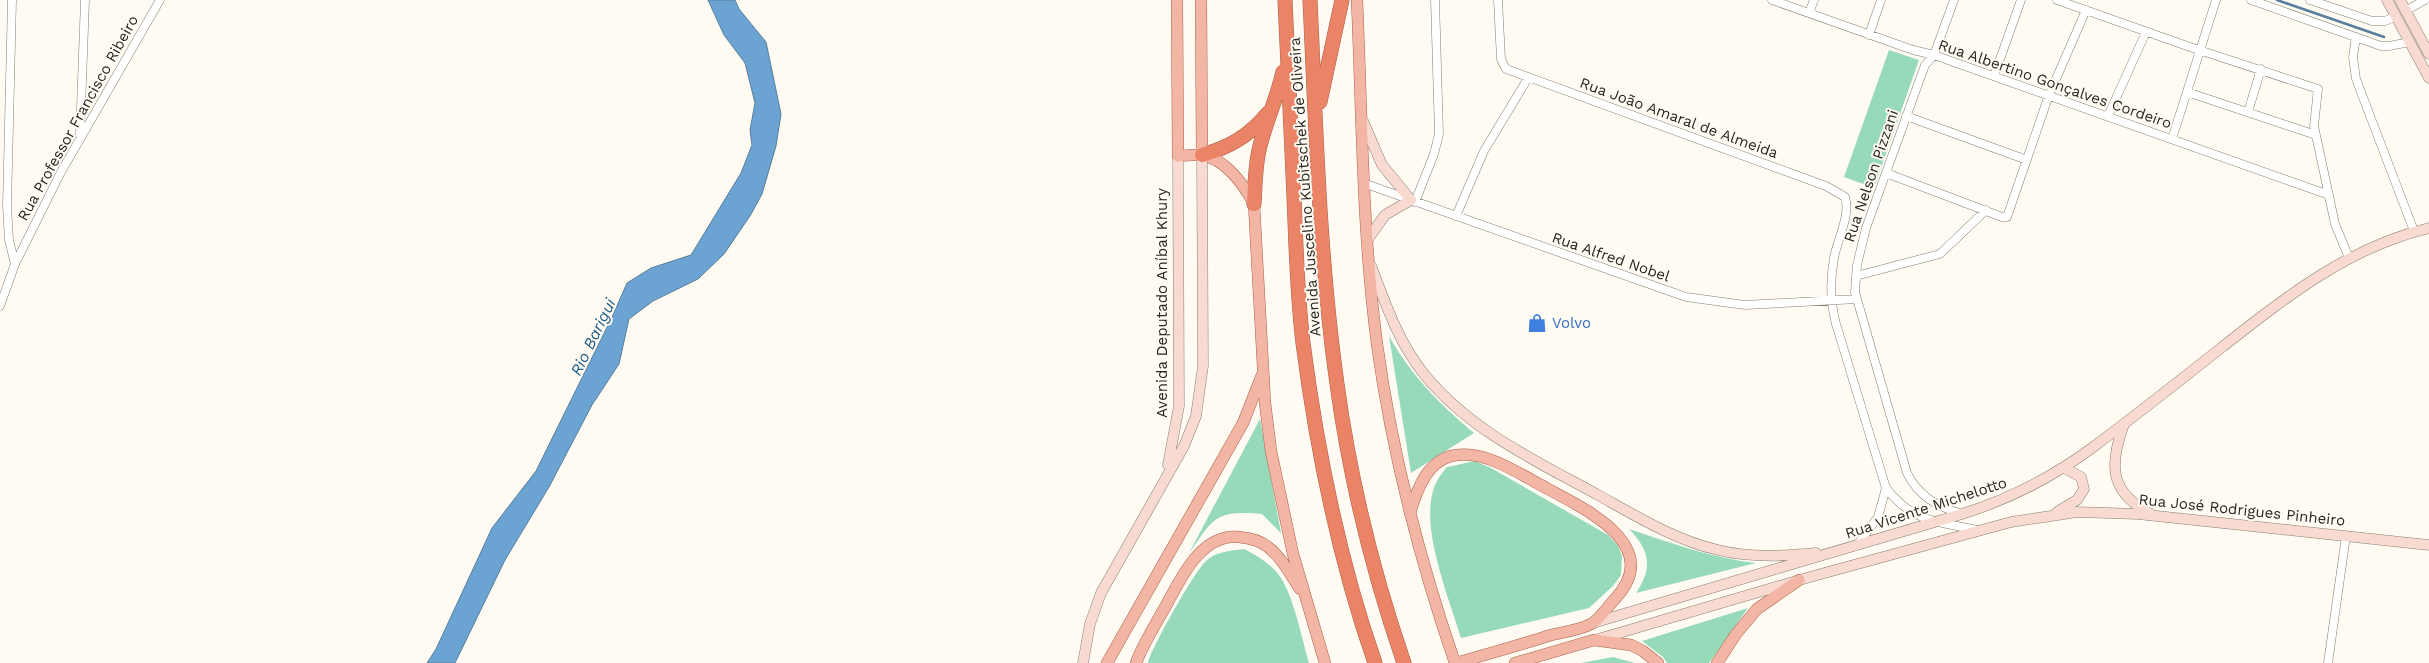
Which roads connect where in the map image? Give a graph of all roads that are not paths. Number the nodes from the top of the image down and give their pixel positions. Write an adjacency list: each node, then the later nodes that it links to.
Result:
1 (12, 0): 67 (street)
2 (85, 0): 49 (street)
3 (160, 0): 49 (street, Rua Professor Francisco Ribeiro)
4 (1177, 0): 52 (main road, Avenida Deputado Aníbal Khury)
5 (1201, 0): 51 (main road)
6 (1285, 0): 33 (highway, Avenida Juscelino Kubitschek de Oliveira)
7 (1310, 0): 47 (highway, Avenida Juscelino Kubitschek de Oliveira)
8 (1342, 0): 47 (highway)
9 (1357, 0): 46 (main road)
10 (1435, 0): 58 (street)
11 (1498, 0): 38 (street, Rua João Amaral de Almeida)
12 (1772, 0): 26 (street, Rua Albertino Gonçalves Cordeiro)
13 (1814, 0): 26 (street)
14 (1881, 0): 29 (street)
15 (1954, 0): 35 (street, Rua Nelson Pizzani)
16 (2021, 0): 37 (street)
17 (2057, 0): 24 (street)
18 (2216, 0): 32 (street)
19 (2251, 0): 30 (street)
20 (2310, 0): 27 (street)
21 (2387, 0): 27 (main road)
22 (2400, 0): 25 (main road)
23 (2425, 0): 25 (street)
24 (2086, 10): 28 (street); 42 (street)
25 (2406, 11): 27 (main road); 34 (main road)
26 (1809, 13): 29 (street, Rua Albertino Gonçalves Cordeiro)
27 (2396, 16): 31 (main road)
28 (2146, 32): 32 (street); 45 (street)
29 (1869, 35): 35 (street, Rua Albertino Gonçalves Cordeiro)
30 (2356, 37): 31 (street); 63 (street)
31 (2410, 42): 39 (main road)
32 (2200, 49): 36 (street); 41 (street)
33 (1288, 52): 40 (highway); 95 (highway, Avenida Juscelino Kubitschek de Oliveira)
34 (2429, 54)
35 (1934, 55): 37 (street, Rua Albertino Gonçalves Cordeiro); 44 (street, Rua Nelson Pizzani)
36 (2261, 69): 43 (street); 48 (street)
37 (1994, 76): 42 (street, Rua Albertino Gonçalves Cordeiro)
38 (1528, 78): 57 (street, Rua João Amaral de Almeida); 61 (street)
39 (2429, 78)
40 (1279, 92): 51 (highway); 59 (highway)
41 (2187, 92): 43 (street); 50 (street)
42 (2049, 96): 45 (street, Rua Albertino Gonçalves Cordeiro); 53 (street)
43 (2248, 112): 48 (street)
44 (1906, 116): 53 (street); 54 (street, Rua Nelson Pizzani)
45 (2108, 116): 50 (street, Rua Albertino Gonçalves Cordeiro)
46 (1363, 121): 55 (main road); 58 (main road)
47 (1316, 123): 96 (highway, Avenida Juscelino Kubitschek de Oliveira)
48 (2316, 135): 56 (street)
49 (80, 136): 67 (street, Rua Professor Francisco Ribeiro)
50 (2172, 139): 56 (street, Rua Albertino Gonçalves Cordeiro)
51 (1202, 155): 52 (main road); 59 (main road); 75 (main road)
52 (1178, 156): 75 (main road, Avenida Deputado Aníbal Khury)
53 (2027, 160): 60 (street)
54 (1886, 174): 60 (street); 68 (street, Rua Nelson Pizzani)
55 (1366, 184): 58 (street, Rua Alfred Nobel); 64 (main road)
56 (2329, 195): 65 (street)
57 (1845, 197): 70 (street, Rua Nelson Pizzani)
58 (1413, 201): 61 (street, Rua Alfred Nobel); 64 (main road)
59 (1254, 204): 72 (main road)
60 (1986, 210): 68 (street)
61 (1456, 216): 70 (street, Rua Alfred Nobel)
62 (2429, 228): 63 (main road, Rua Vicente Michelotto)
63 (2414, 231): 65 (main road, Rua Vicente Michelotto)
64 (1368, 239): 66 (main road)
65 (2348, 258): 73 (main road, Rua Vicente Michelotto)
66 (1370, 263): 79 (main road); 86 (main road)
67 (15, 264): 71 (street, Rua Professor Francisco Ribeiro)
68 (1856, 276): 69 (street, Rua Nelson Pizzani)
69 (1856, 300): 70 (street, Rua Alfred Nobel); 77 (street, Rua Nelson Pizzani)
70 (1832, 301): 76 (street, Rua Nelson Pizzani)
71 (0, 306)
72 (1264, 368): 88 (main road); 92 (main road)
73 (2124, 424): 74 (main road, Rua Vicente Michelotto); 80 (main road)
74 (2064, 468): 77 (main road, Rua Vicente Michelotto); 78 (main road)
75 (1165, 478): 91 (main road)
76 (1886, 488): 81 (street, Rua Nelson Pizzani); 85 (street)
77 (1962, 514): 81 (main road, Rua Vicente Michelotto)
78 (2052, 514): 80 (main road, Rua José Rodrigues Pinheiro); 82 (main road)
79 (1409, 515): 89 (main road); 97 (main road)
80 (2154, 516): 83 (main road, Rua José Rodrigues Pinheiro)
81 (1937, 522): 82 (street, Rua Nelson Pizzani); 85 (main road, Rua Vicente Michelotto)
82 (1979, 530): 87 (main road)
83 (2346, 536): 84 (main road, Rua José Rodrigues Pinheiro); 101 (street)
84 (2429, 544)
85 (1856, 546): 86 (main road, Rua Vicente Michelotto)
86 (1837, 552): 89 (main road, Rua Vicente Michelotto)
87 (1799, 580): 90 (main road); 100 (main road)
88 (1306, 600): 93 (main road); 94 (main road)
89 (1592, 623): 97 (main road, Rua Vicente Michelotto)
90 (1594, 640): 98 (main road); 99 (main road)
91 (1083, 663)
92 (1107, 663)
93 (1136, 663)
94 (1325, 663)
95 (1375, 663)
96 (1404, 663)
97 (1455, 663)
98 (1515, 663)
99 (1658, 663)
100 (1717, 663)
101 (2328, 663)

